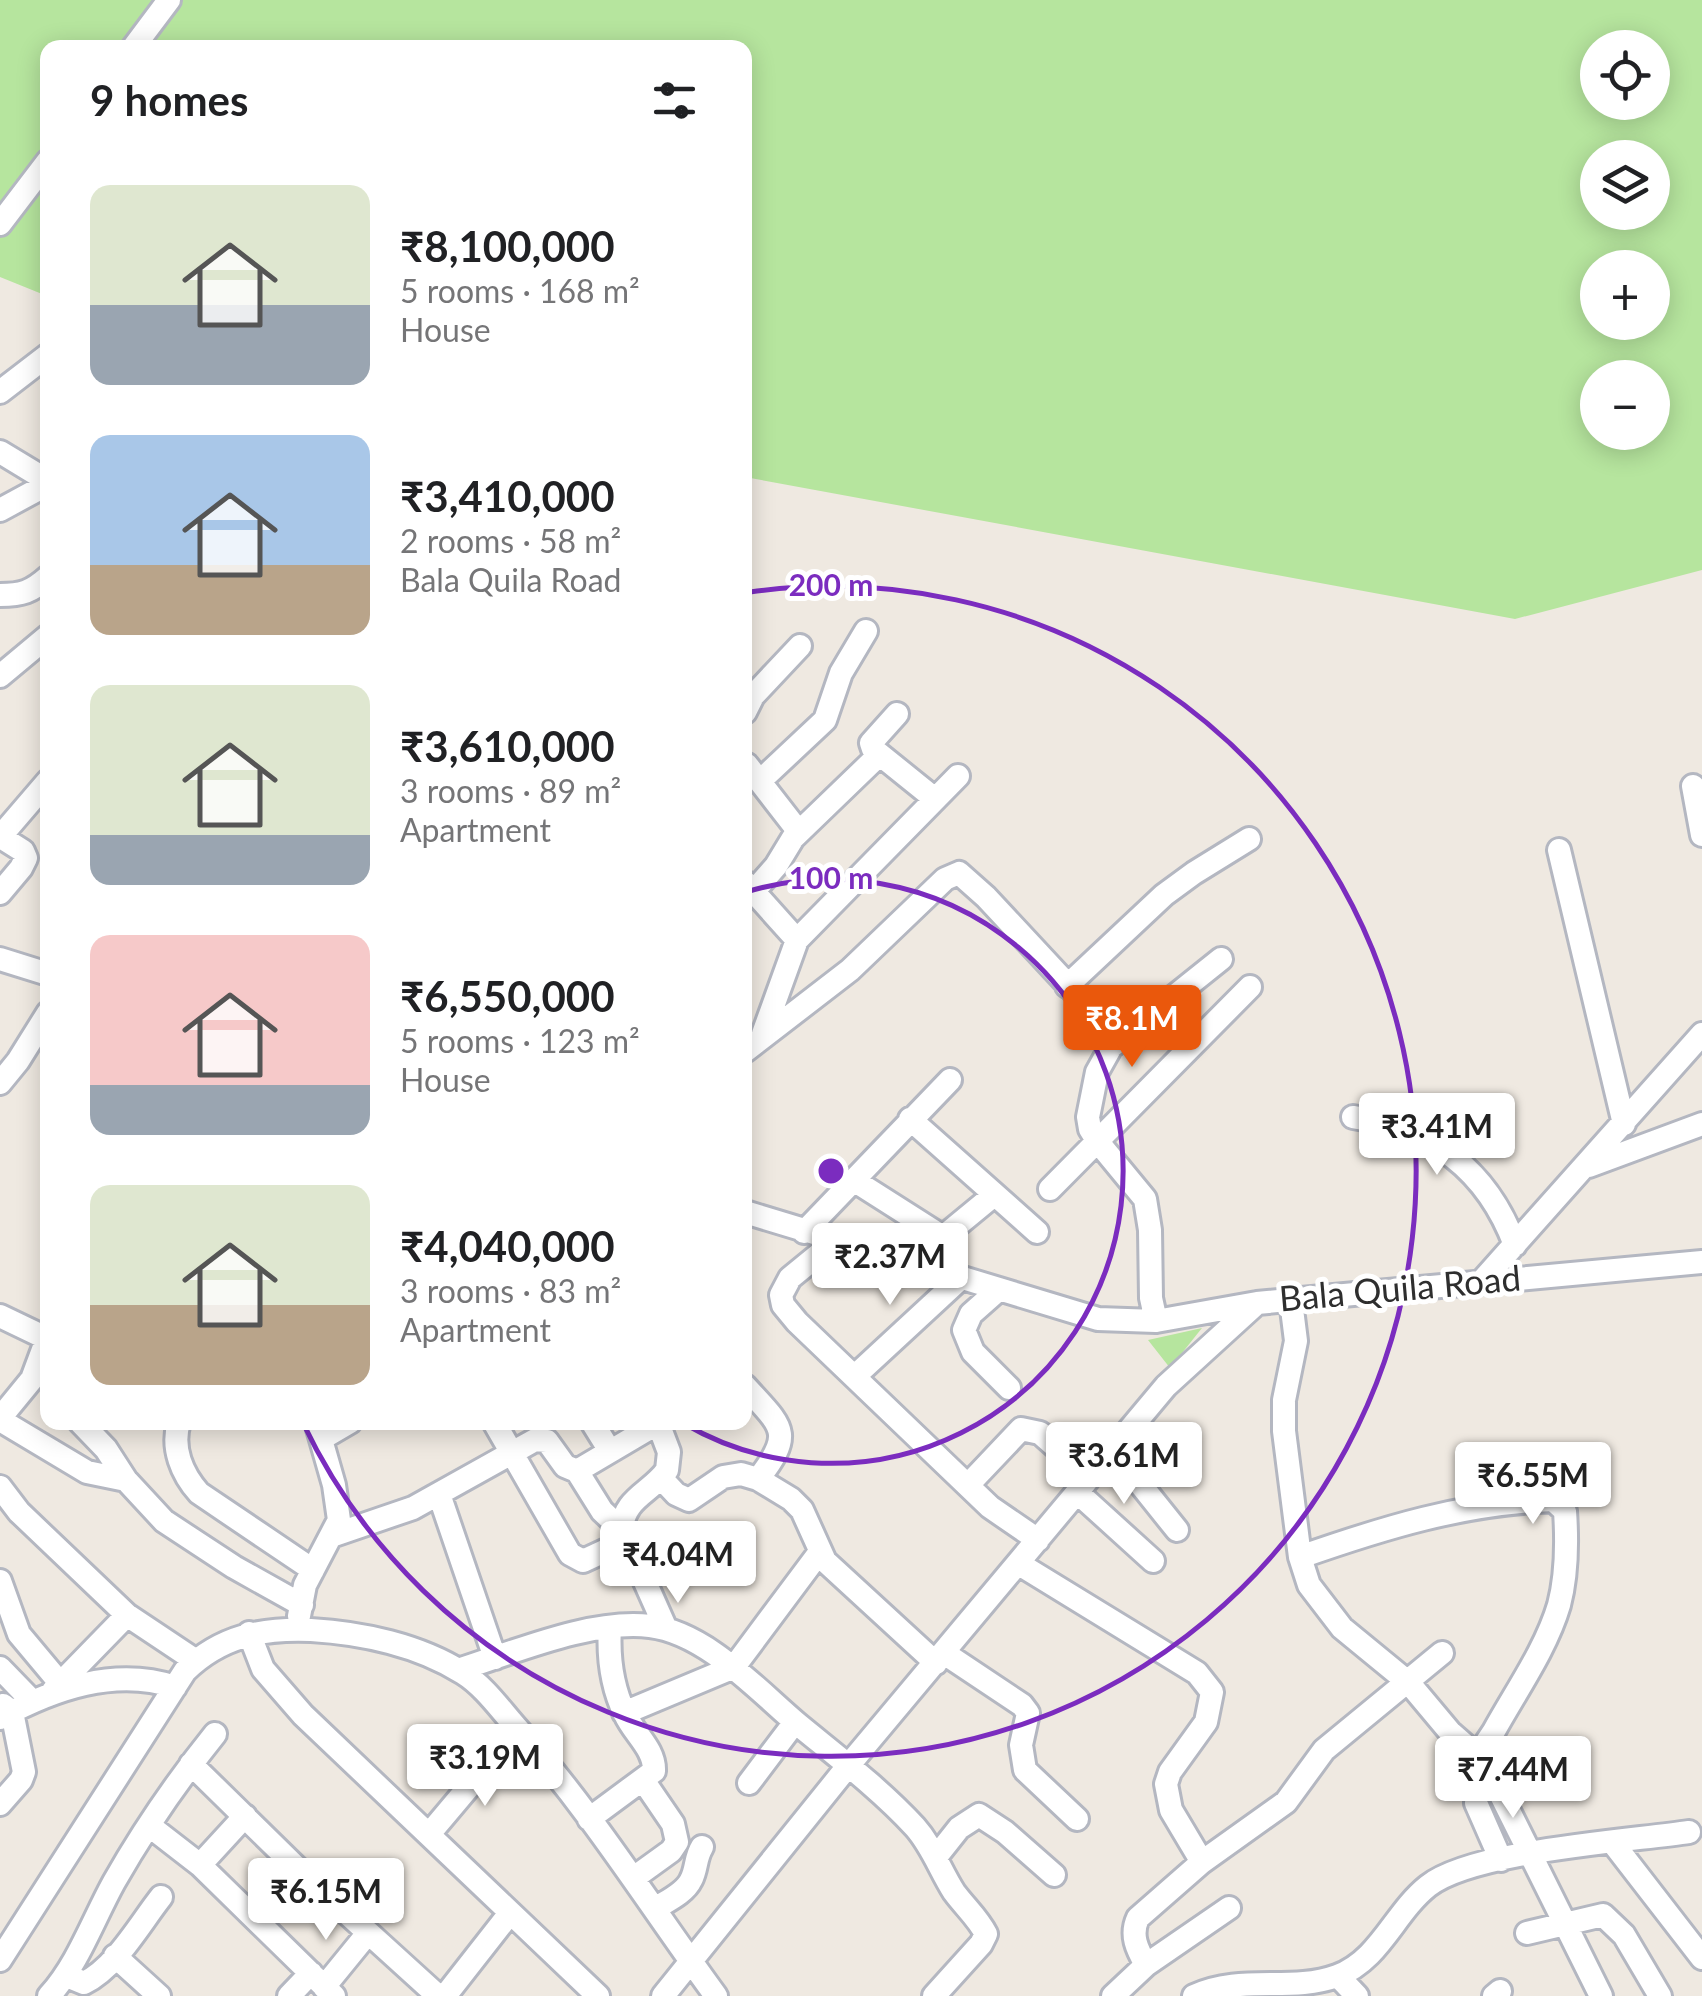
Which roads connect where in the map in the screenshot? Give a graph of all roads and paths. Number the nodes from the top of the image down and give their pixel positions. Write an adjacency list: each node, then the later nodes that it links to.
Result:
1 (169, 0): 2 (street)
2 (139, 40)
3 (40, 172): 4 (street)
4 (0, 224)
5 (40, 361): 6 (street)
6 (0, 392)
7 (0, 452): 8 (street)
8 (40, 478)
9 (40, 488): 10 (street)
10 (0, 510)
11 (40, 583): 12 (street)
12 (0, 594)
13 (866, 630): 20 (street)
14 (40, 643): 16 (street)
15 (800, 646): 17 (street)
16 (0, 676)
17 (752, 698)
18 (897, 714): 19 (street)
19 (879, 755): 25 (street); 26 (street)
20 (752, 765)
21 (752, 771): 26 (street)
22 (958, 776): 25 (street)
23 (1694, 786): 27 (street)
24 (40, 790): 28 (street)
25 (934, 800): 34 (street)
26 (800, 832): 31 (street)
27 (1702, 835)
28 (0, 837): 33 (street)
29 (1250, 839): 38 (street)
30 (1559, 850): 49 (street)
31 (752, 883)
32 (752, 889): 34 (street)
33 (0, 893)
34 (797, 940): 41 (street)
35 (0, 960): 37 (street)
36 (1220, 960): 43 (street)
37 (40, 972)
38 (1066, 986): 41 (street); 43 (street)
39 (1250, 987): 51 (street)
40 (40, 1026): 46 (street)
41 (763, 1034): 44 (street)
42 (1702, 1034): 49 (street)
43 (1119, 1040): 51 (street)
44 (752, 1044)
45 (950, 1080): 48 (street)
46 (0, 1083)
47 (1353, 1117): 61 (street)
48 (910, 1119): 53 (street); 55 (street)
49 (1624, 1124): 52 (street)
50 (1702, 1124): 52 (street)
51 (1098, 1142): 54 (street); 70 (street)
52 (1586, 1168): 61 (street)
53 (854, 1182): 57 (street); 59 (street)
54 (1050, 1189)
55 (994, 1195): 58 (street); 59 (street)
56 (752, 1214): 57 (street, Bala Quila Road)
57 (804, 1232): 60 (street, Bala Quila Road)
58 (1036, 1232)
59 (943, 1237): 63 (street)
60 (834, 1242): 63 (street, Bala Quila Road); 72 (street)
61 (1515, 1245): 65 (street)
62 (1702, 1262): 65 (street, Bala Quila Road)
63 (931, 1269): 64 (street, Bala Quila Road)
64 (961, 1278): 66 (street, Bala Quila Road); 72 (street)
65 (1482, 1280): 67 (street, Bala Quila Road)
66 (997, 1291): 70 (street, Bala Quila Road); 74 (street)
67 (1291, 1301): 68 (street, Bala Quila Road); 100 (street)
68 (1257, 1303): 70 (street, Bala Quila Road); 84 (street)
69 (0, 1316): 71 (street)
70 (1156, 1320)
71 (40, 1335)
72 (854, 1376): 91 (street)
73 (40, 1386): 76 (street)
74 (1009, 1388)
75 (752, 1396): 89 (street)
76 (0, 1419): 90 (street)
77 (88, 1430): 90 (street)
78 (176, 1430): 103 (street)
79 (498, 1430): 86 (street)
80 (597, 1430): 85 (street)
81 (647, 1430): 85 (street)
82 (662, 1430): 88 (street)
83 (318, 1431): 96 (street)
84 (1113, 1450): 92 (street); 95 (street)
85 (610, 1452): 87 (street)
86 (512, 1454): 87 (street); 93 (street); 97 (street)
87 (577, 1471): 97 (street)
88 (661, 1478): 89 (street); 97 (street)
89 (758, 1479): 99 (street)
90 (126, 1480): 105 (street)
91 (968, 1485): 92 (street); 98 (street)
92 (1084, 1485): 98 (street); 101 (street)
93 (439, 1494): 96 (street); 112 (street)
94 (2, 1498): 106 (street)
95 (1177, 1530)
96 (334, 1535): 103 (street)
97 (624, 1536): 108 (street)
98 (1038, 1540): 102 (street)
99 (819, 1553): 113 (street); 115 (street)
100 (1300, 1558): 118 (street); 118 (street)
101 (1153, 1562)
102 (1020, 1564): 113 (street); 143 (street)
103 (313, 1570): 105 (street)
104 (0, 1581): 120 (street)
105 (302, 1605): 109 (street)
106 (127, 1615): 114 (street); 120 (street)
107 (610, 1627): 108 (street); 112 (street); 121 (street)
108 (666, 1629): 115 (street)
109 (296, 1630): 110 (street); 117 (street)
110 (248, 1633): 114 (street); 137 (street)
111 (1442, 1653): 118 (street)
112 (495, 1658): 117 (street)
113 (940, 1658): 126 (street); 133 (street)
114 (196, 1661): 119 (street)
115 (734, 1667): 121 (street); 122 (street)
116 (0, 1668): 120 (street)
117 (458, 1670): 134 (street)
118 (1409, 1683): 143 (street)
119 (176, 1687): 120 (street); 158 (street)
120 (26, 1702): 131 (street)
121 (624, 1714): 127 (street)
122 (795, 1722): 126 (street); 128 (street)
123 (215, 1734): 125 (street)
124 (498, 1751): 137 (street)
125 (191, 1764): 132 (street); 135 (street)
126 (848, 1766): 141 (street); 159 (street)
127 (643, 1780): 134 (street); 147 (street)
128 (748, 1783)
129 (1495, 1783): 140 (street)
130 (1476, 1803): 142 (street)
131 (0, 1804)
132 (246, 1816): 144 (street); 145 (street)
133 (1077, 1819)
134 (589, 1820): 147 (street)
135 (151, 1826): 144 (street); 161 (street)
136 (1689, 1832): 138 (street)
137 (430, 1834): 151 (street)
138 (1612, 1843): 140 (street); 157 (street)
139 (702, 1846): 149 (street)
140 (1528, 1853): 142 (street); 153 (street)
141 (936, 1857): 146 (street); 164 (street)
142 (1500, 1860): 162 (street)
143 (1202, 1862): 160 (street)
144 (200, 1865): 152 (street)
145 (296, 1866): 152 (street); 154 (street)
146 (1054, 1875)
147 (635, 1877): 149 (street)
148 (161, 1898): 156 (street)
149 (656, 1908): 159 (street)
150 (1229, 1908): 160 (street)
151 (510, 1913): 168 (street); 169 (street)
152 (252, 1914): 163 (street)
153 (1564, 1924): 155 (street); 175 (street); 176 (street)
154 (368, 1933): 163 (street); 168 (street)
155 (1526, 1933)
156 (114, 1956): 161 (street); 166 (street)
157 (1702, 1958)
158 (0, 1960)
159 (690, 1961): 170 (street); 171 (street)
160 (1146, 1965): 172 (street)
161 (67, 1976): 165 (street)
162 (1338, 1976): 173 (street); 174 (street)
163 (323, 1985): 167 (street)
164 (941, 1994)
165 (49, 1996)
166 (159, 1996)
167 (289, 1996)
168 (442, 1996)
169 (598, 1996)
170 (663, 1996)
171 (716, 1996)
172 (1114, 1996)
173 (1194, 1996)
174 (1357, 1996)
175 (1601, 1996)
176 (1660, 1996)

